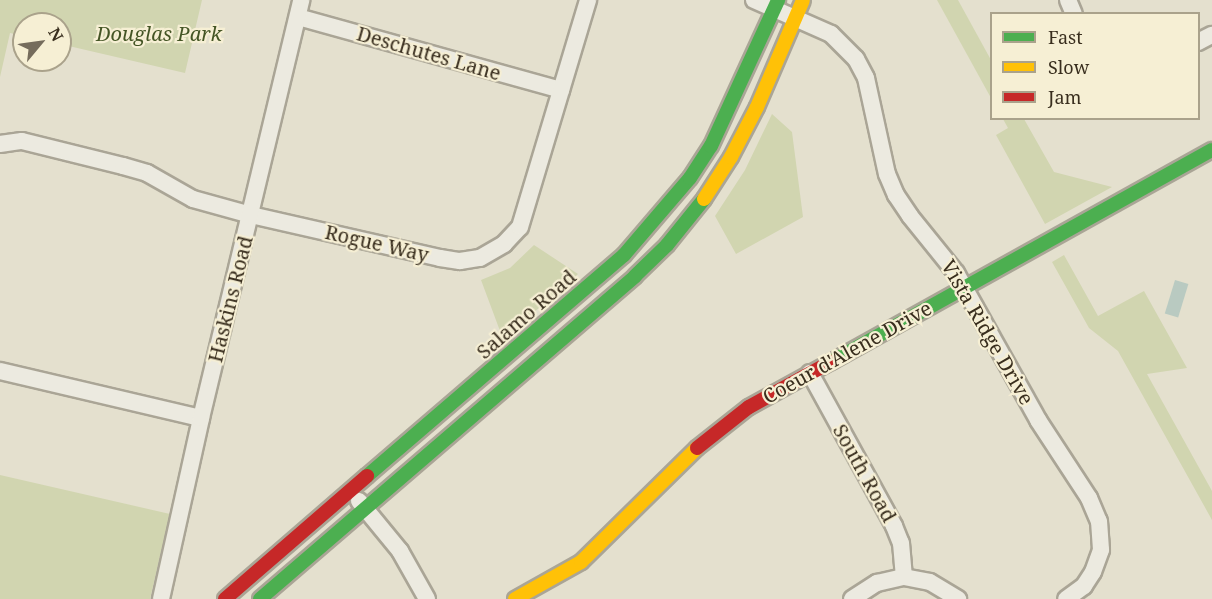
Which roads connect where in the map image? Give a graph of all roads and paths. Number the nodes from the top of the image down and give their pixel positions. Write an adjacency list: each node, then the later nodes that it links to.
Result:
1 (588, 0): 7 (street, Rogue Way)
2 (754, 0): 4 (street, Vista Ridge Drive)
3 (803, 0): 6 (main road)
4 (776, 4): 6 (street, Vista Ridge Drive); 15 (main road, Salamo Road)
5 (299, 8): 7 (street, Deschutes Lane); 10 (street, Haskins Road)
6 (796, 17): 11 (street, Vista Ridge Drive); 16 (main road)
7 (561, 90): 10 (street, Rogue Way)
8 (0, 144): 10 (street, Rogue Way)
9 (1212, 150): 11 (main road, Coeur d'Alene Drive)
10 (251, 215): 14 (street, Haskins Road)
11 (964, 287): 13 (main road, Coeur d'Alene Drive); 25 (street, Vista Ridge Drive)
12 (0, 371): 14 (street)
13 (810, 373): 17 (street, South Road); 22 (main road, Coeur d'Alene Drive)
14 (201, 418): 18 (street, Haskins Road)
15 (350, 491): 16 (street); 19 (main road, Salamo Road)
16 (365, 507): 20 (main road); 21 (street)
17 (904, 577): 23 (street); 24 (street)
18 (161, 599)
19 (225, 599)
20 (260, 599)
21 (427, 599)
22 (515, 599)
23 (852, 599)
24 (958, 599)
25 (1066, 599)

